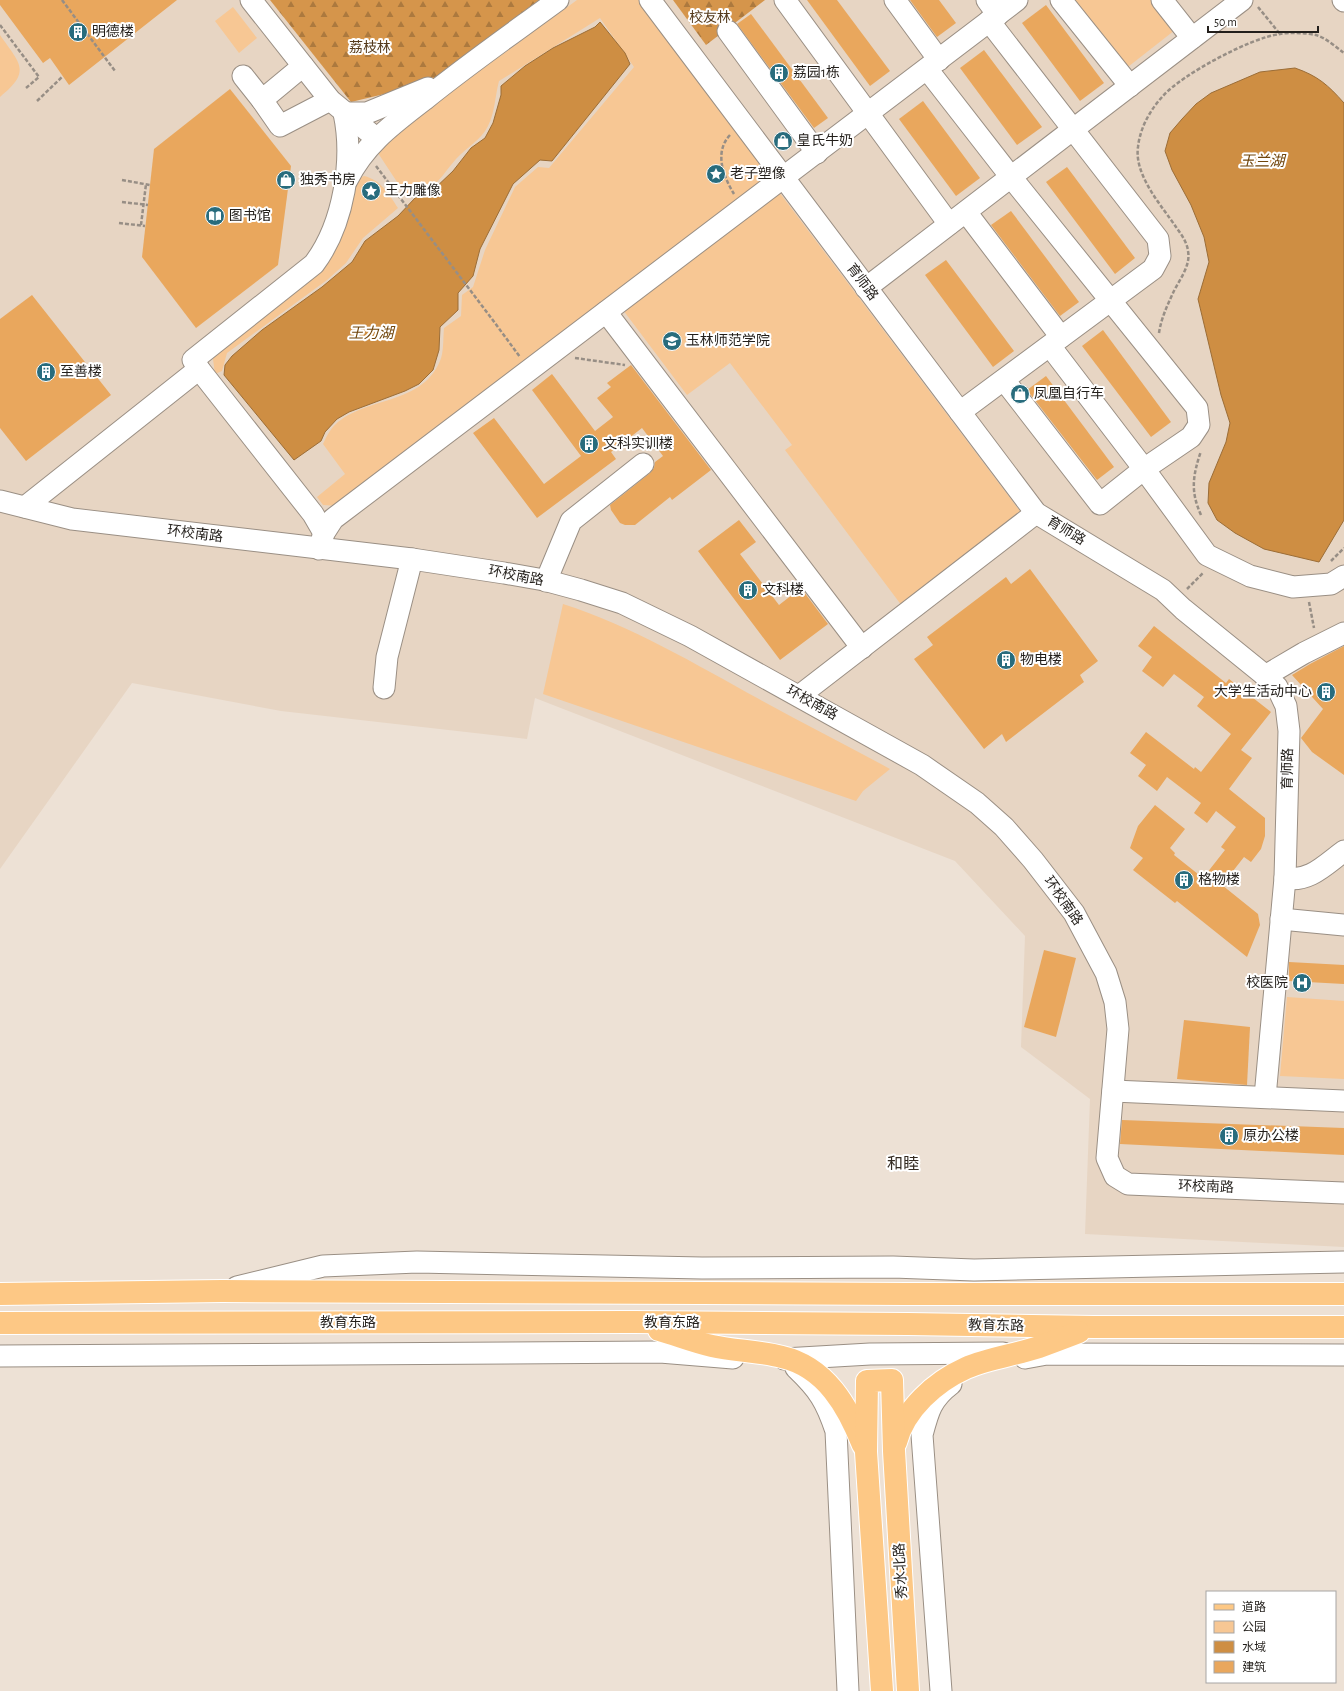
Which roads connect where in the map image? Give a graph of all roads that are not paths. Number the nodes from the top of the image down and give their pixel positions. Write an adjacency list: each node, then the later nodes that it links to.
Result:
1 (251, 0): 14 (lane)
2 (558, 0): 16 (lane)
3 (650, 0): 25 (lane, 育师路)
4 (785, 0): 20 (lane)
5 (895, 0): 13 (lane)
6 (1017, 0): 10 (lane)
7 (1061, 0): 17 (lane)
8 (1162, 0): 12 (lane)
9 (1250, 3): 12 (lane)
10 (991, 12): 13 (lane); 21 (lane)
11 (728, 31): 23 (lane)
12 (1192, 38): 17 (lane)
13 (933, 64): 20 (lane); 24 (lane)
14 (303, 66): 18 (lane); 19 (lane)
15 (243, 76): 18 (lane)
16 (450, 79): 19 (lane); 22 (lane)
17 (1130, 86): 21 (lane)
18 (262, 100): 19 (lane)
19 (337, 106): 22 (lane); 26 (lane)
20 (869, 113): 23 (lane); 28 (lane)
21 (1073, 130): 24 (lane); 30 (lane)
22 (370, 145): 26 (lane)
23 (816, 153): 25 (lane)
24 (1011, 177): 27 (lane); 30 (lane)
25 (784, 178): 29 (lane, 育师路); 31 (lane)
26 (346, 182): 33 (lane)
27 (966, 212): 28 (lane); 32 (lane)
28 (949, 224): 29 (lane)
29 (866, 288): 35 (lane, 育师路)
30 (1110, 301): 32 (lane); 37 (lane)
31 (606, 312): 41 (lane); 46 (lane)
32 (1055, 342): 34 (lane); 37 (lane)
33 (200, 369): 39 (lane); 41 (lane)
34 (1004, 380): 35 (lane); 37 (lane)
35 (960, 412): 40 (lane, 育师路)
36 (643, 464): 44 (lane)
37 (1144, 470): 43 (lane)
38 (0, 501): 39 (lane, 环校南路)
39 (25, 508): 41 (lane, 环校南路)
40 (1036, 513): 46 (lane); 47 (lane, 育师路)
41 (321, 541): 42 (lane, 环校南路)
42 (412, 559): 44 (lane, 环校南路); 48 (lane)
43 (1336, 570)
44 (546, 581): 49 (lane, 环校南路)
45 (1344, 633): 47 (lane)
46 (862, 648): 49 (lane)
47 (1265, 676): 51 (lane, 育师路)
48 (384, 688)
49 (799, 696): 54 (lane, 环校南路)
50 (1344, 851): 51 (lane)
51 (1285, 878): 52 (lane, 育师路)
52 (1281, 919): 53 (lane); 55 (lane, 育师路)
53 (1344, 924)
54 (1113, 1091): 55 (lane); 57 (lane, 环校南路)
55 (1265, 1097): 56 (lane)
56 (1344, 1101)
57 (1344, 1192)
58 (1344, 1262): 59 (lane)
59 (222, 1291): 60 (main road); 61 (main road)
60 (0, 1294)
61 (1344, 1294)
62 (633, 1322): 63 (main road, 教育东路); 64 (main road, 教育东路); 70 (main road)
63 (0, 1323)
64 (1094, 1327): 65 (main road, 教育东路); 66 (main road)
65 (1344, 1327)
66 (1018, 1353): 67 (lane); 70 (lane); 72 (main road)
67 (1047, 1354): 68 (lane); 77 (lane)
68 (1344, 1355)
69 (0, 1356): 71 (lane)
70 (789, 1359): 71 (lane); 73 (main road)
71 (765, 1360): 74 (lane)
72 (894, 1451): 73 (main road, 秀水北路); 76 (main road, 秀水北路)
73 (866, 1452): 75 (main road, 秀水北路)
74 (848, 1691)
75 (882, 1691)
76 (908, 1691)
77 (941, 1691)

